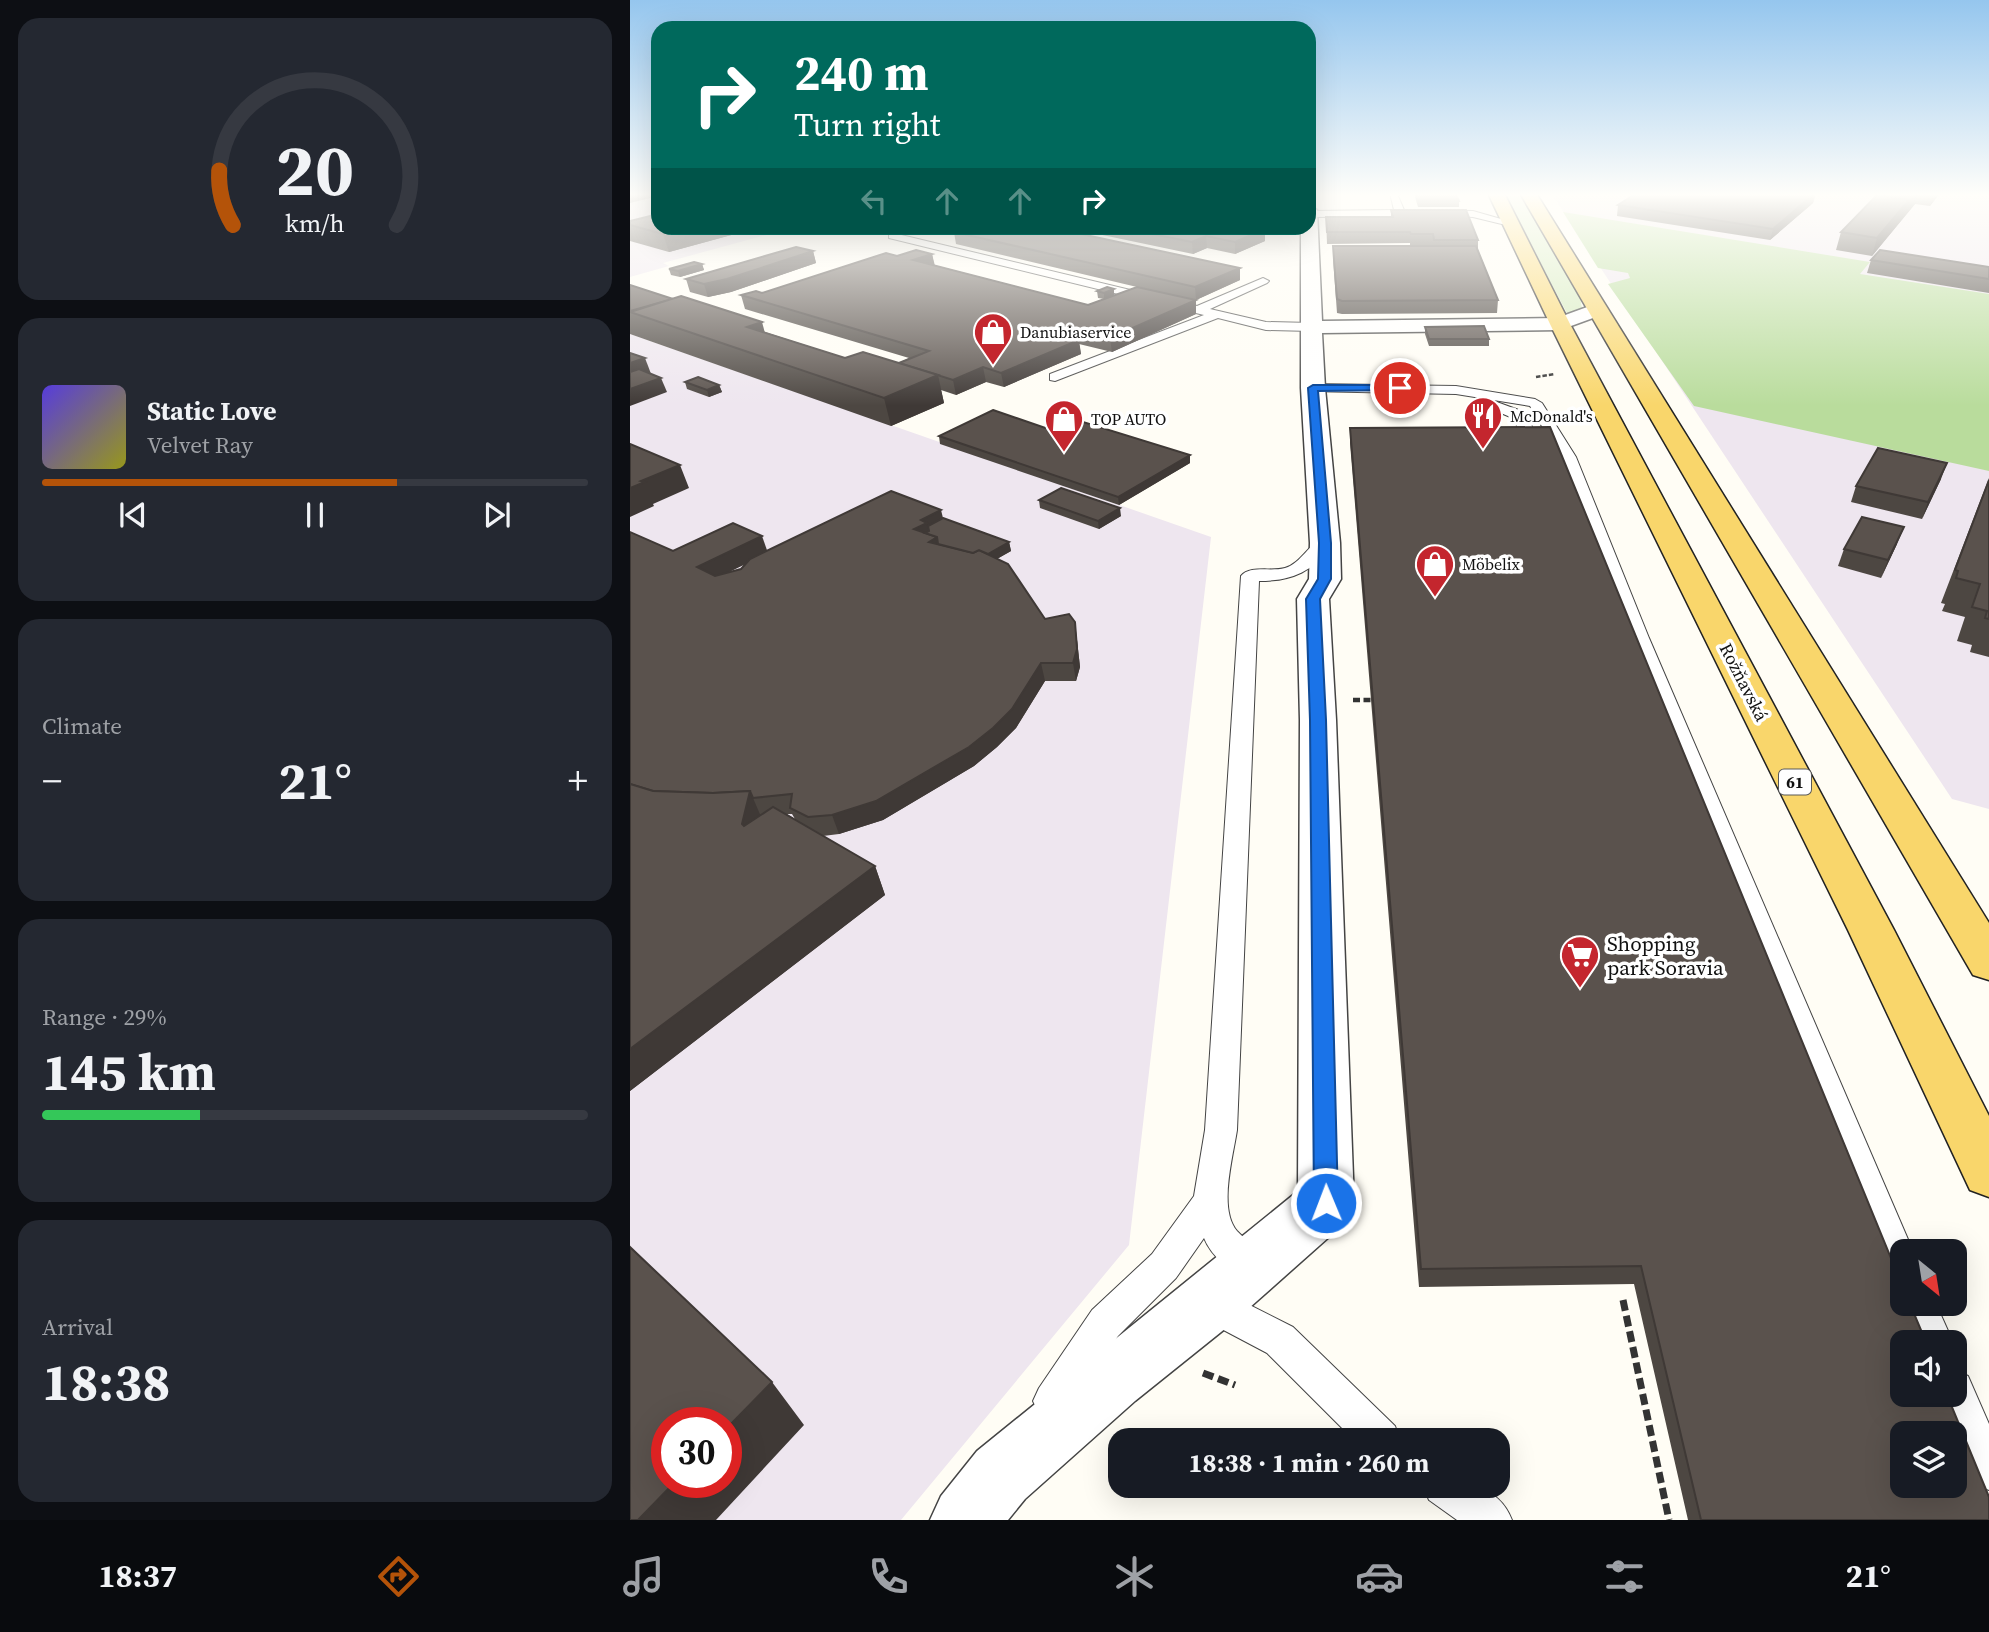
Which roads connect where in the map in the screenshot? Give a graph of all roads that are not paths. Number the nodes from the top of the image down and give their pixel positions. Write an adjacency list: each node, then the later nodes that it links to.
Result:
1 (1008, 264): 6 (lane)
2 (1310, 264): 10 (street)
3 (1530, 264): 9 (main road, Rožňavská / 61)
4 (1570, 264): 7 (main road)
5 (1263, 281): 6 (lane)
6 (1198, 310): 8 (lane)
7 (1597, 310): 9 (street); 11 (main road)
8 (1216, 315): 10 (lane); 12 (lane)
9 (1560, 324): 10 (street); 11 (street); 18 (main road, Rožňavská / 61)
10 (1312, 327): 13 (street)
11 (1620, 347): 17 (main road)
12 (1055, 377)
13 (1313, 388): 14 (lane); 16 (street)
14 (1455, 390): 15 (lane); 20 (lane)
15 (1490, 438)
16 (1300, 584): 19 (lane); 21 (street)
17 (1989, 962)
18 (1989, 1172)
19 (1210, 1202): 21 (lane); 26 (lane)
20 (1891, 1239)
21 (1254, 1266): 22 (street)
22 (1210, 1303): 24 (lane); 26 (street)
23 (1963, 1407): 25 (lane)
24 (1369, 1428)
25 (1989, 1469)
26 (983, 1497)
27 (1460, 1498): 28 (lane)
28 (1492, 1520)

